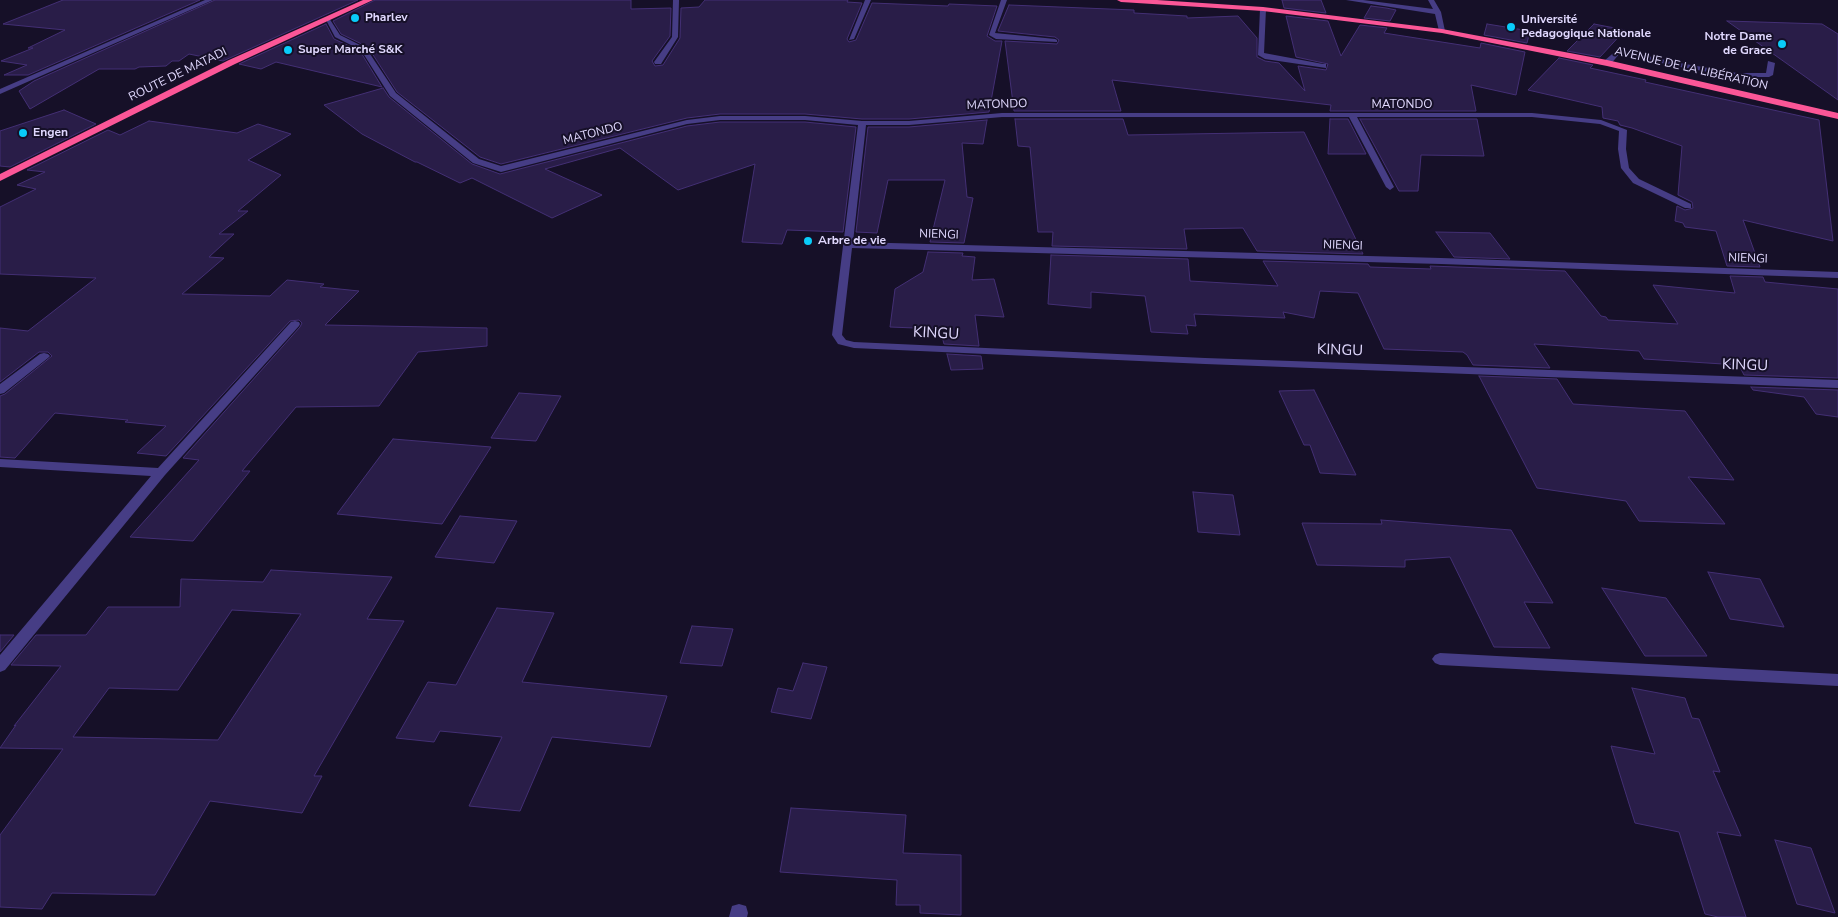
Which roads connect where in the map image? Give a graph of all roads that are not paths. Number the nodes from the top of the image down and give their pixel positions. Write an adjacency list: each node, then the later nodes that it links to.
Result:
1 (210, 0): 20 (street)
2 (377, 0): 9 (highway)
3 (676, 0): 16 (street)
4 (868, 0): 14 (street)
5 (1004, 0): 15 (street)
6 (1121, 0): 10 (highway, AVENUE DE LA LIBÉRATION)
7 (1349, 0): 11 (street)
8 (1431, 0): 11 (street)
9 (367, 1): 12 (highway, ROUTE DE MATADI)
10 (1263, 9): 13 (highway, AVENUE DE LA LIBÉRATION); 19 (street)
11 (1438, 12): 13 (street)
12 (326, 18): 23 (street, MATONDO); 24 (highway, ROUTE DE MATADI)
13 (1442, 31): 17 (highway, AVENUE DE LA LIBÉRATION)
14 (851, 39)
15 (1055, 40)
16 (658, 62)
17 (1607, 63): 18 (street); 22 (highway, AVENUE DE LA LIBÉRATION)
18 (1771, 63)
19 (1323, 66)
20 (0, 92)
21 (1352, 116): 23 (street, MATONDO); 25 (street); 26 (street, MATONDO)
22 (1838, 116)
23 (862, 123): 27 (street)
24 (0, 178)
25 (1390, 187)
26 (1688, 206)
27 (848, 245): 28 (street, NIENGI); 31 (street, KINGU)
28 (1838, 275)
29 (295, 324): 34 (street)
30 (44, 356): 32 (street)
31 (1838, 384)
32 (0, 390)
33 (0, 463): 34 (street)
34 (160, 472): 36 (street)
35 (1440, 660): 37 (street)
36 (0, 666)
37 (1838, 680)

